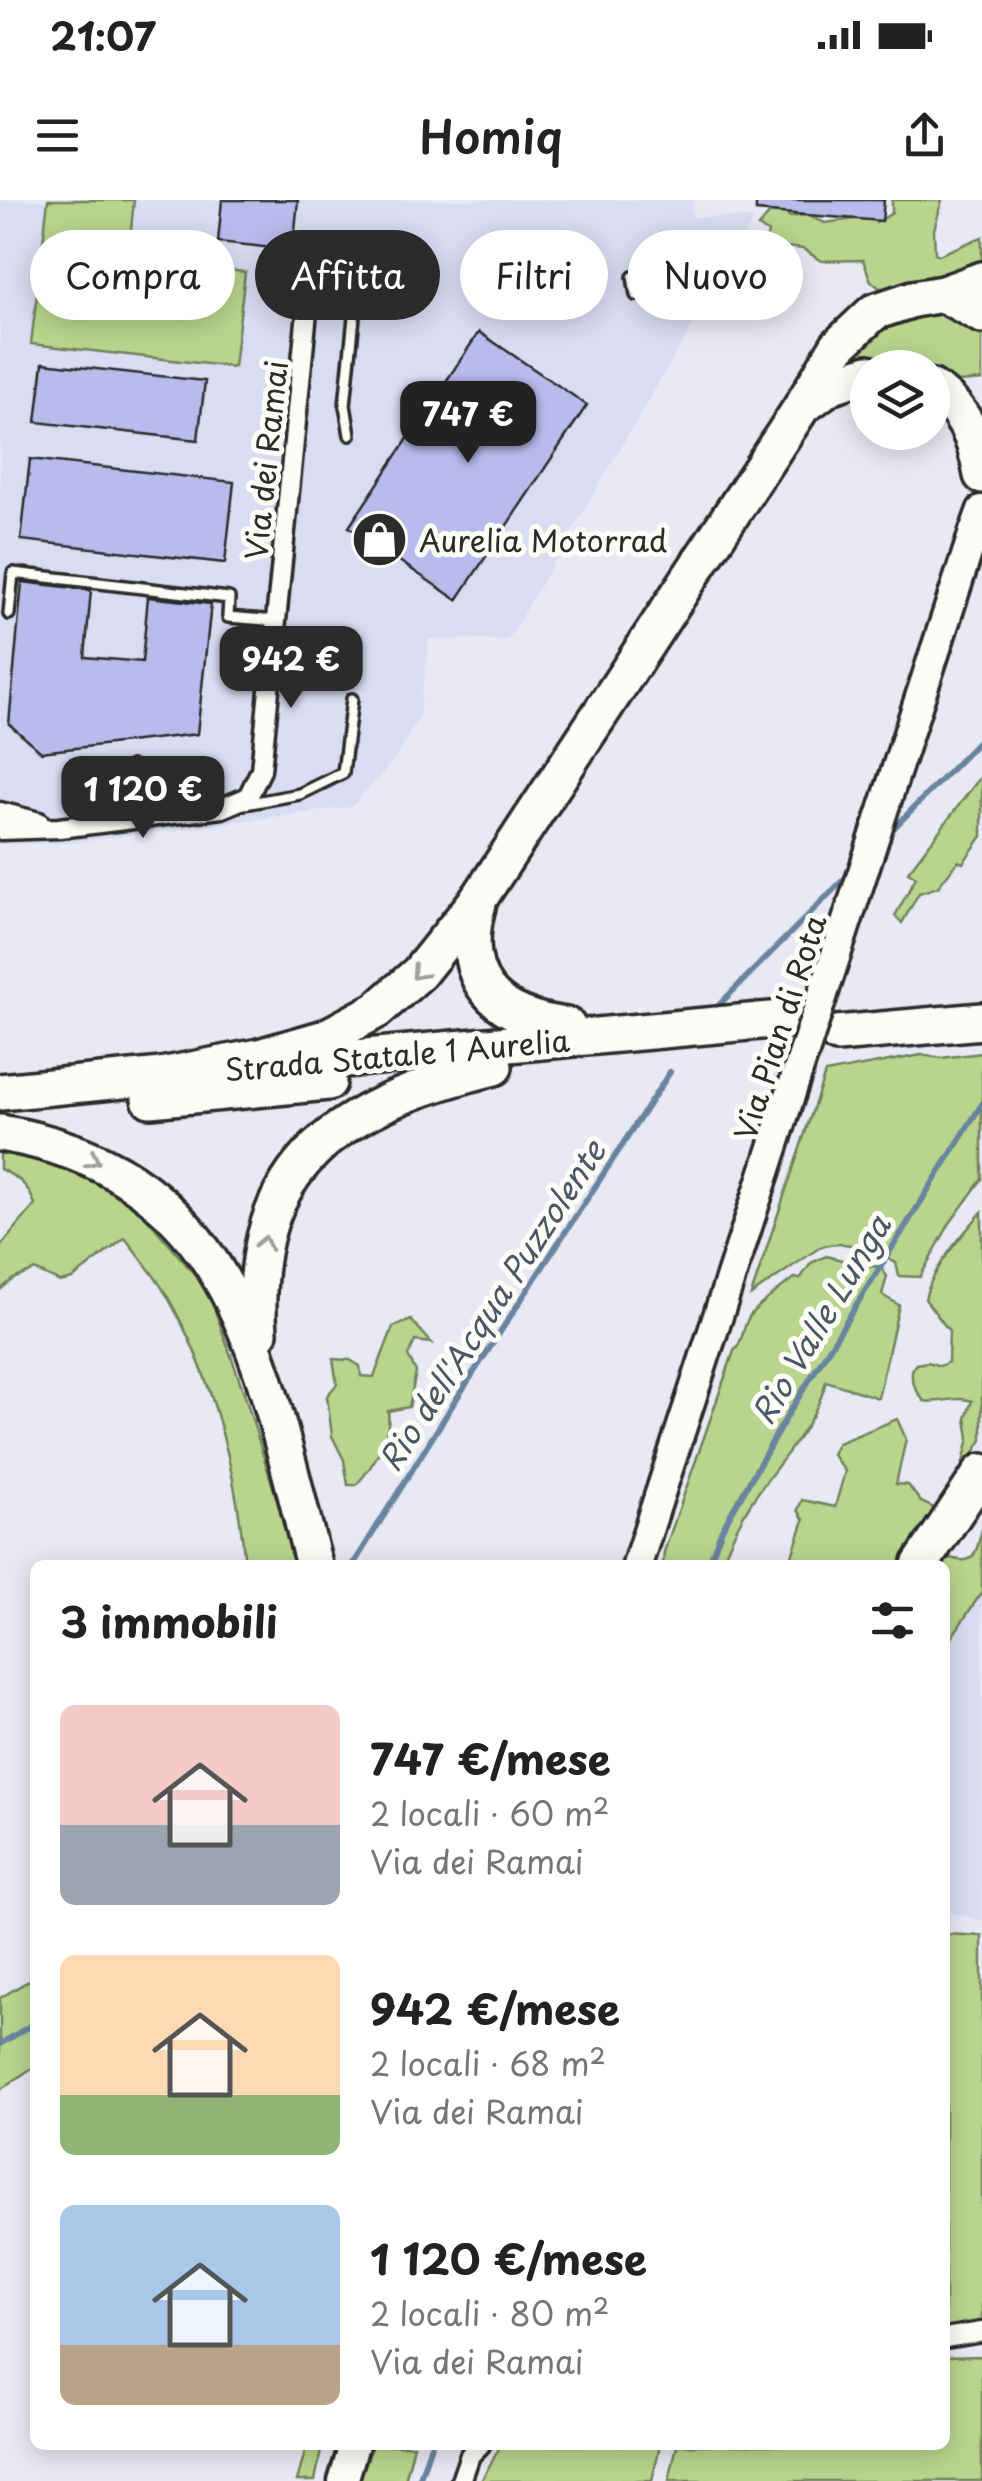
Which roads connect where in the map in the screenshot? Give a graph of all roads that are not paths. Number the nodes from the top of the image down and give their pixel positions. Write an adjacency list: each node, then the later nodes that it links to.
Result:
1 (982, 280): 2 (highway)
2 (943, 294): 3 (highway); 10 (highway)
3 (982, 315)
4 (306, 320): 15 (street, Via dei Ramai)
5 (354, 320): 11 (lane)
6 (850, 379): 10 (highway)
7 (950, 391): 8 (highway)
8 (982, 391)
9 (950, 402): 12 (highway)
10 (801, 408): 23 (highway)
11 (350, 435)
12 (982, 475)
13 (978, 521): 37 (main road, Via Pian di Rota, bridge)
14 (9, 614): 15 (lane)
15 (276, 621): 18 (street, Via dei Ramai)
16 (352, 699): 18 (lane)
17 (131, 766): 20 (lane)
18 (222, 808): 20 (street)
19 (0, 812): 21 (street)
20 (137, 818): 21 (street)
21 (59, 828): 22 (street)
22 (0, 830)
23 (480, 897): 27 (highway); 30 (highway, one-way to 30)
24 (982, 999): 26 (highway)
25 (982, 1021): 26 (highway)
26 (900, 1029): 28 (highway)
27 (660, 1030): 29 (highway, Strada Statale 1 Aurelia); 30 (highway, Strada Statale 1 Aurelia)
28 (982, 1033)
29 (494, 1067): 32 (highway, Strada Statale 1 Aurelia); 34 (highway, one-way to 29)
30 (161, 1076): 31 (highway, Strada Statale 1 Aurelia)
31 (0, 1092)
32 (0, 1113)
33 (0, 1132): 34 (highway, one-way to 34)
34 (264, 1374): 36 (highway)
35 (982, 1472): 38 (highway)
36 (313, 1560)
37 (640, 1560)
38 (923, 1560)
39 (982, 2332): 40 (street)
40 (950, 2337)
41 (352, 2450): 43 (main road)
42 (475, 2450): 44 (street)
43 (343, 2481)
44 (461, 2481)

